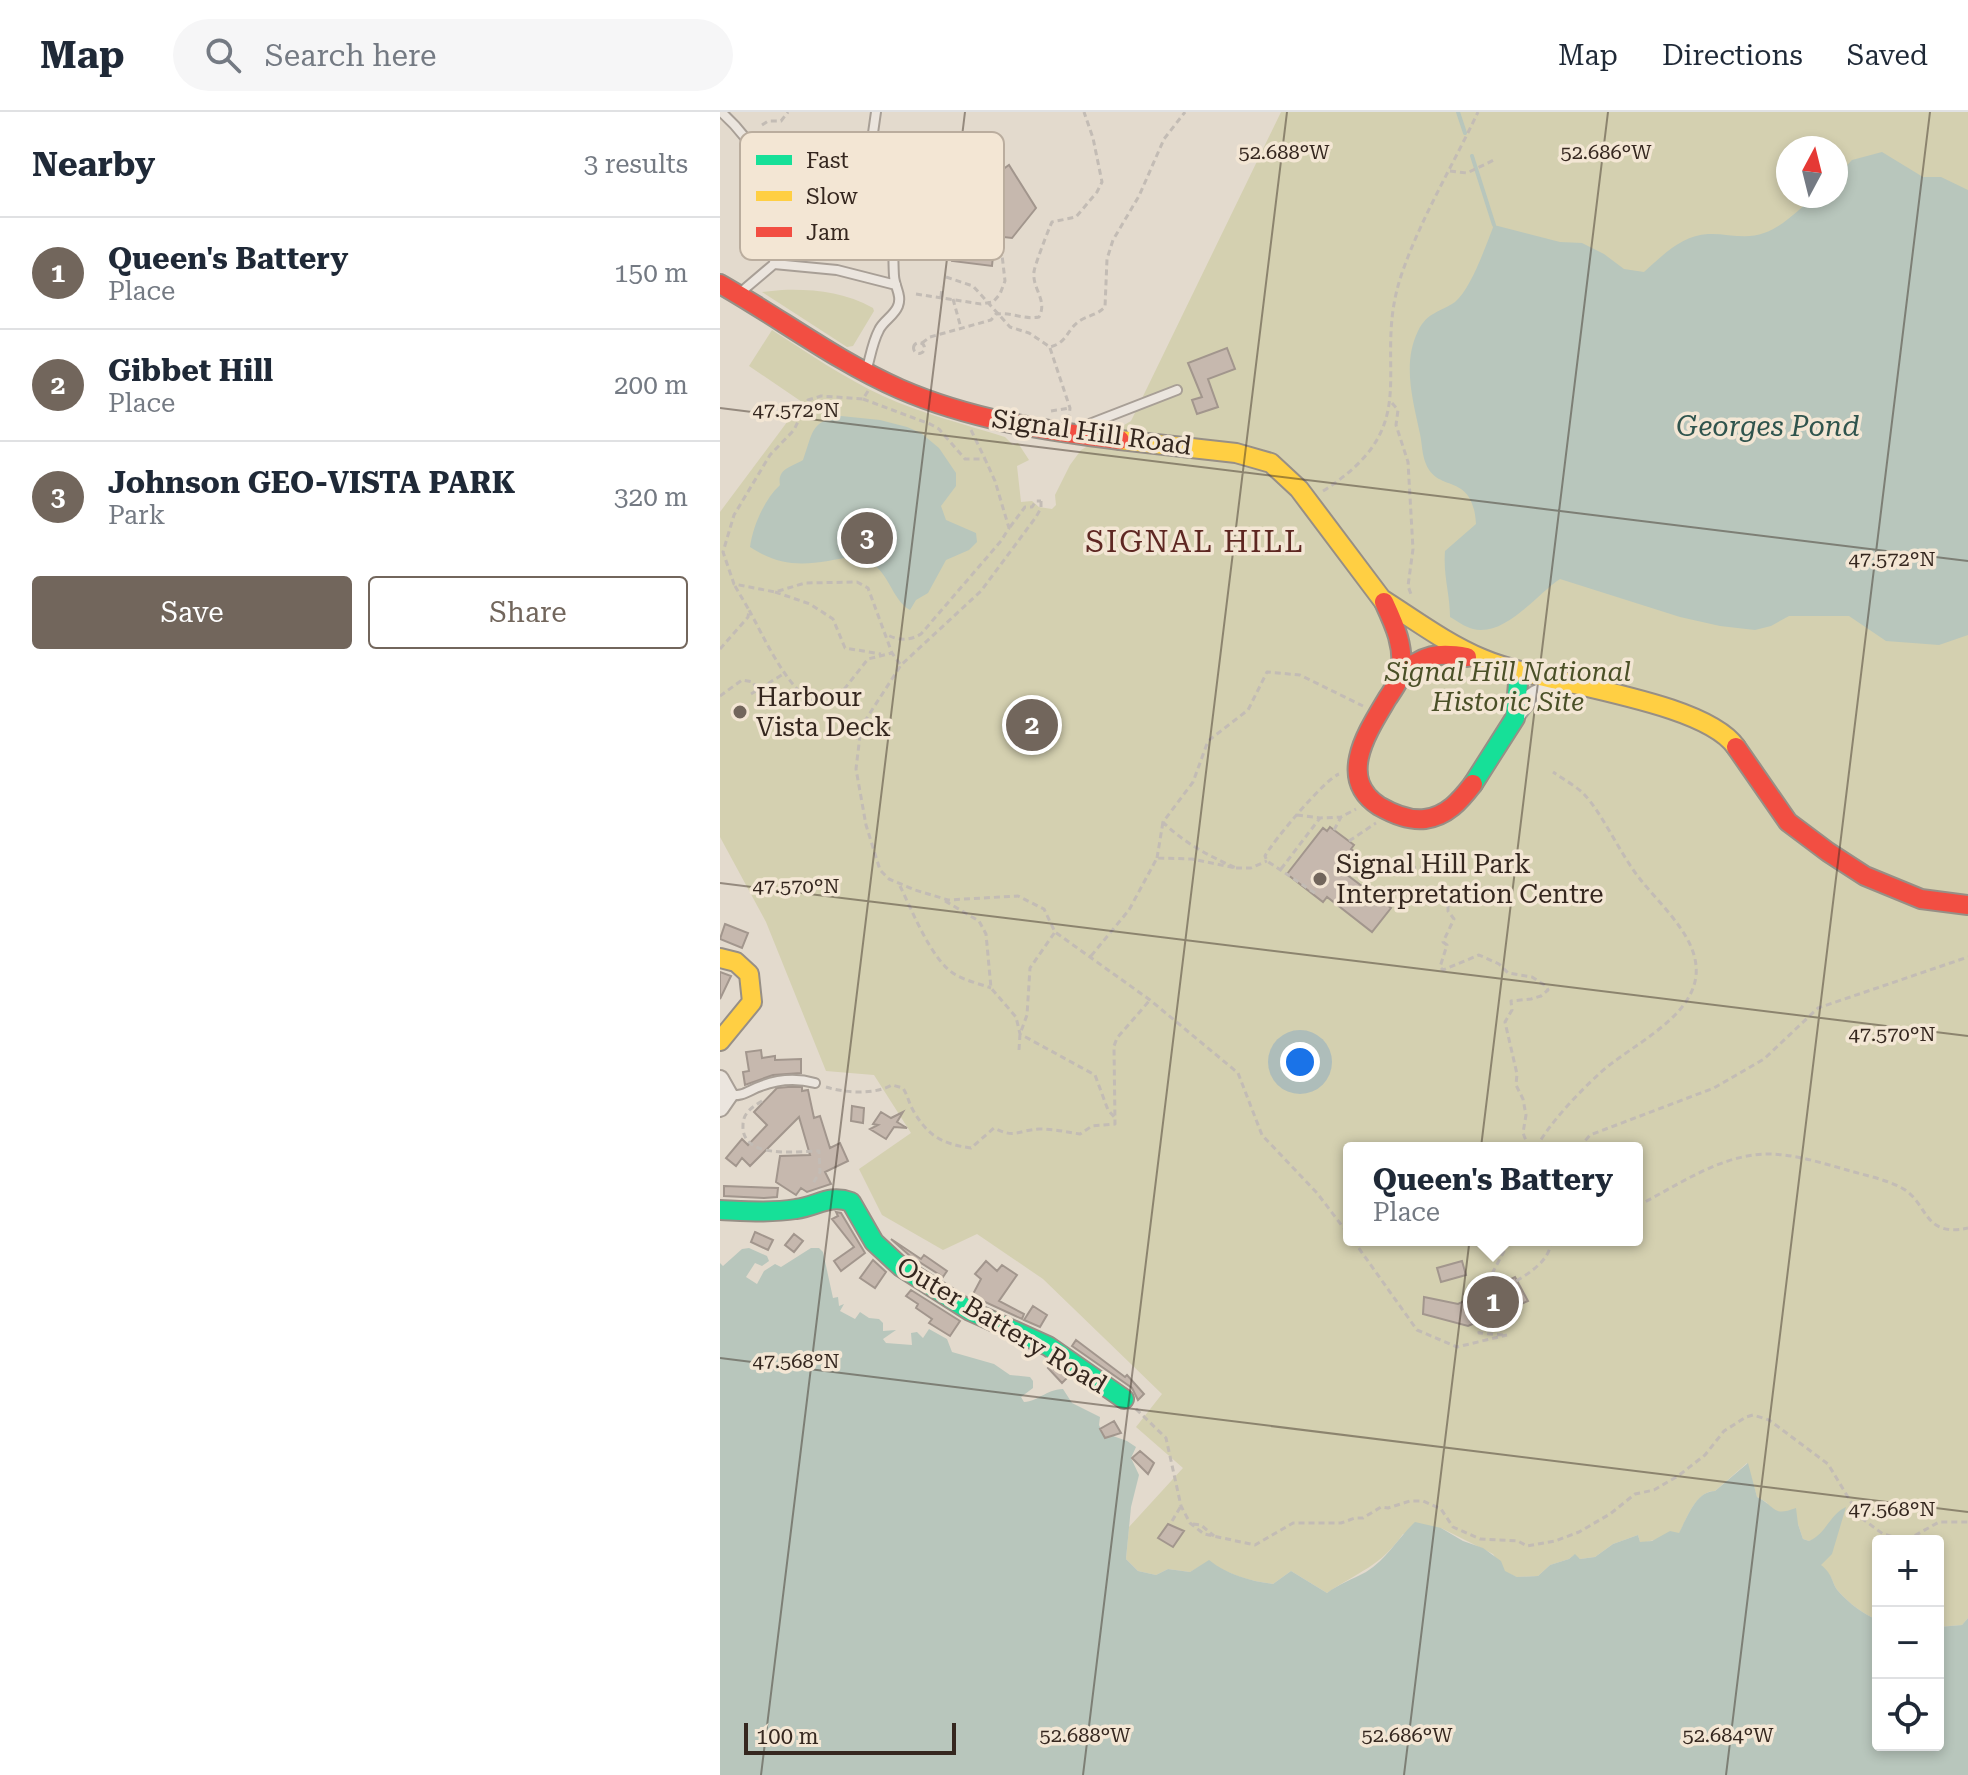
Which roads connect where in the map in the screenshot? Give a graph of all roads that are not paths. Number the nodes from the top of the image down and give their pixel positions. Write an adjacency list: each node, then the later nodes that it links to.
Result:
1 (876, 112): 4 (lane)
2 (724, 115): 3 (lane)
3 (740, 132)
4 (873, 132)
5 (774, 260): 7 (lane)
6 (895, 260): 9 (lane)
7 (774, 264): 9 (lane); 10 (lane)
8 (720, 284): 10 (street, Signal Hill Road)
9 (896, 285): 11 (lane)
10 (738, 294): 11 (street, Signal Hill Road)
11 (868, 380): 13 (street, Signal Hill Road)
12 (1177, 390): 13 (lane)
13 (1068, 432): 14 (street, Signal Hill Road)
14 (1382, 598): 15 (street, Signal Hill Road); 17 (street, Signal Hill Road)
15 (1484, 660): 16 (street, Signal Hill Road); 17 (street)
16 (1519, 672): 18 (street, Signal Hill Road); 19 (street)
17 (1401, 675): 19 (street, Signal Hill Road)
18 (1598, 688): 19 (street, Signal Hill Road); 20 (street, Signal Hill Road)
19 (1515, 718)
20 (1968, 905)
21 (720, 958): 22 (street)
22 (720, 1041)
23 (720, 1079): 25 (street)
24 (815, 1083): 25 (lane)
25 (725, 1102)
26 (720, 1210): 27 (street, Outer Battery Road)
27 (1124, 1399)

